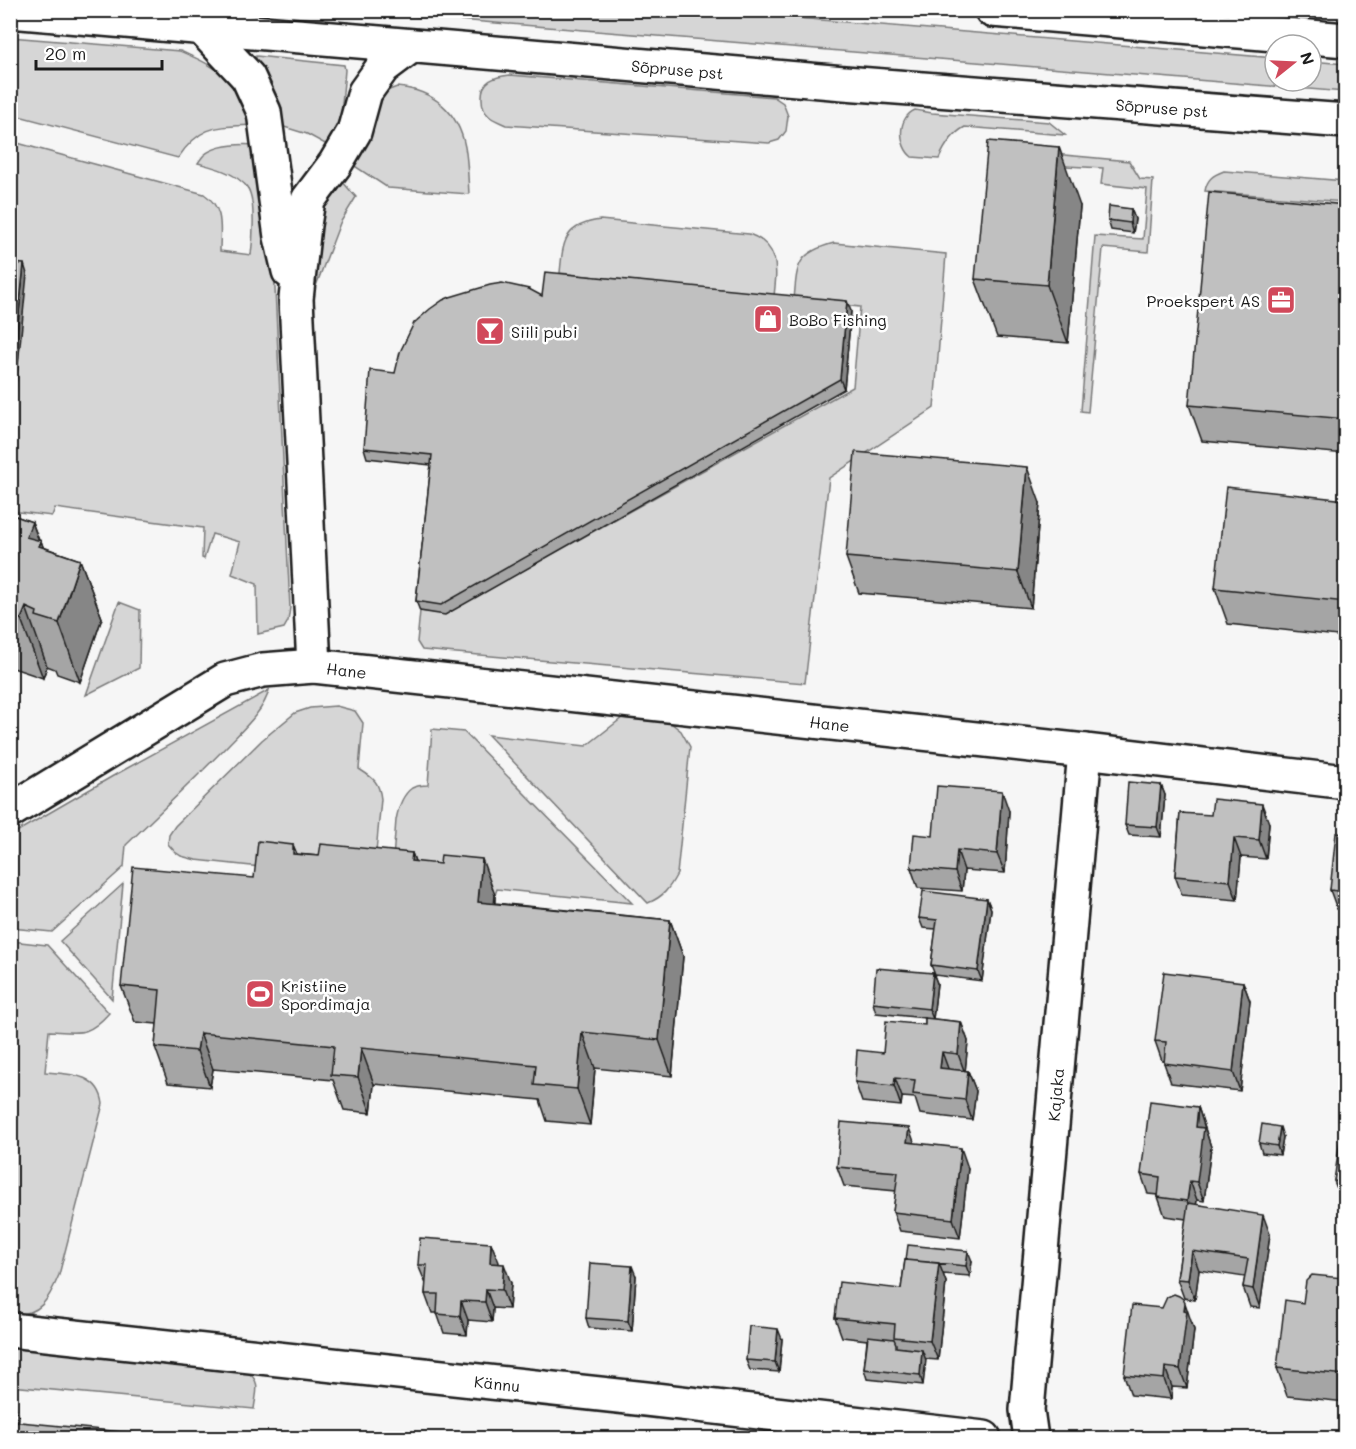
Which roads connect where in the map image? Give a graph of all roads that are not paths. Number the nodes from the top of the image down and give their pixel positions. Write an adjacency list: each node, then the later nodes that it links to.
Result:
1 (992, 10): 4 (street)
2 (10, 11): 3 (street, Sõpruse pst)
3 (202, 28): 5 (street, Sõpruse pst); 7 (street)
4 (1346, 40)
5 (411, 46): 6 (street, Sõpruse pst); 7 (street)
6 (1346, 121)
7 (296, 299): 8 (street)
8 (314, 666): 9 (street, Hane); 11 (street, Hane)
9 (1085, 751): 10 (street, Hane); 14 (street, Kajaka)
10 (1346, 782)
11 (10, 811)
12 (10, 1330): 13 (street, Kännu)
13 (984, 1438)
14 (1031, 1438)

